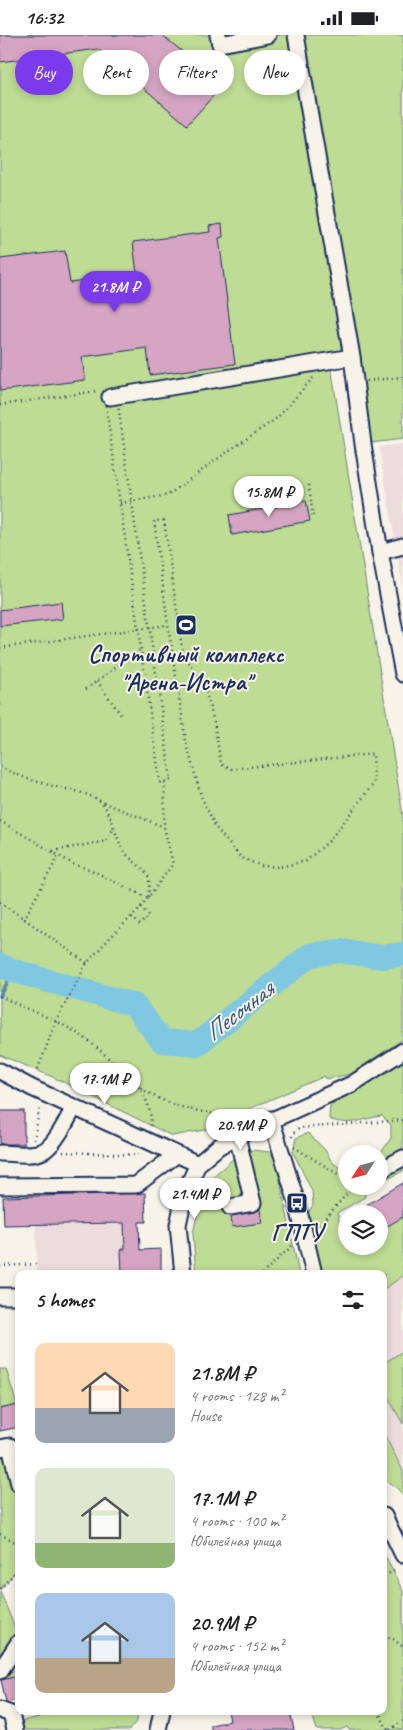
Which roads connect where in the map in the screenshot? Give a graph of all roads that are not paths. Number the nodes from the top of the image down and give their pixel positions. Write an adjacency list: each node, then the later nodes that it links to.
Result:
1 (218, 35): 2 (street)
2 (268, 35)
3 (296, 35): 4 (street)
4 (352, 357): 5 (street); 7 (street)
5 (111, 403)
6 (403, 546): 7 (street)
7 (380, 552): 8 (street)
8 (402, 667)
9 (403, 1051): 12 (street)
10 (0, 1071): 11 (street)
11 (74, 1107): 14 (street); 15 (street)
12 (271, 1119): 13 (street); 22 (street)
13 (236, 1136): 17 (street); 20 (street)
14 (0, 1153)
15 (176, 1155): 17 (street); 19 (street)
16 (403, 1158): 18 (street)
17 (198, 1164): 21 (street)
18 (388, 1166)
19 (0, 1186)
20 (230, 1207)
21 (183, 1270)
22 (313, 1270)
23 (0, 1296): 24 (street)
24 (15, 1296)
25 (0, 1448): 26 (street)
26 (15, 1468)
27 (387, 1522): 28 (street)
28 (402, 1551)
29 (15, 1648): 30 (street)
30 (0, 1671)
31 (12, 1712): 33 (street)
32 (161, 1715): 34 (street)
33 (16, 1730)
34 (158, 1730)

